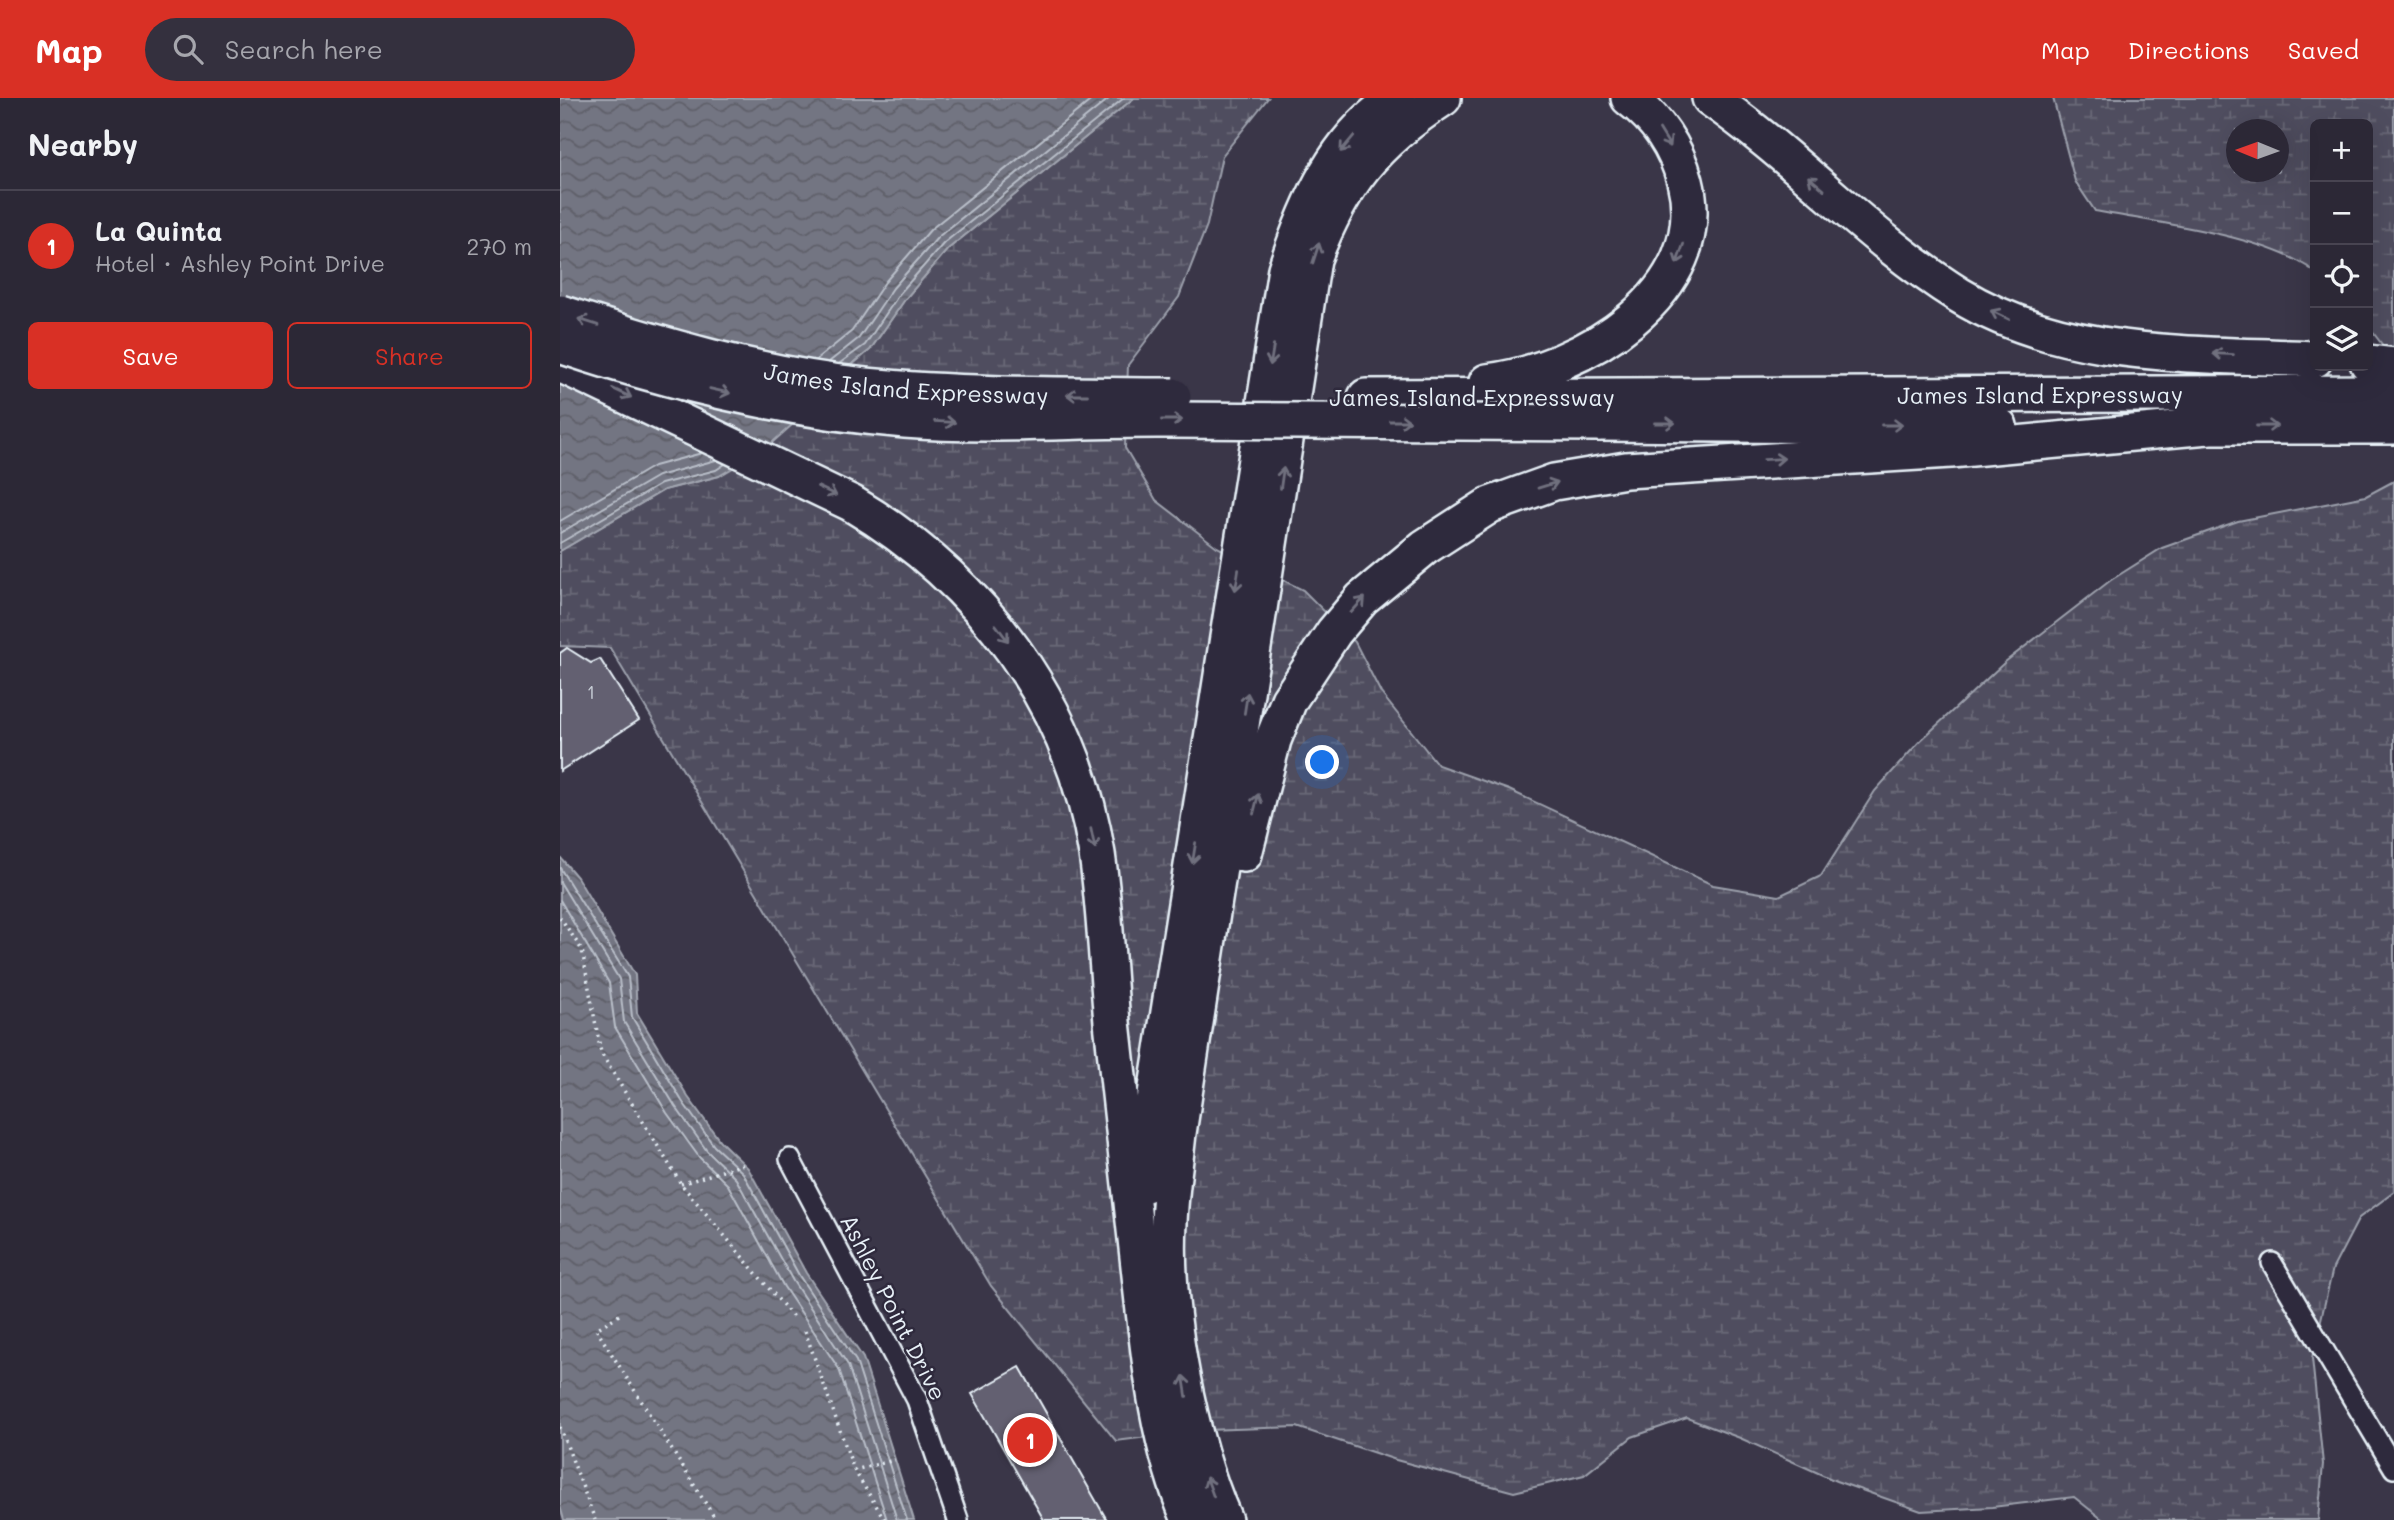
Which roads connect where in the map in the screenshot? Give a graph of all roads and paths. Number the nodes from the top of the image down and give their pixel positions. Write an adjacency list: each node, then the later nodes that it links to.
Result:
1 (1396, 98): 23 (highway, one-way to 23)
2 (1443, 98): 16 (highway, one-way to 2)
3 (1629, 98): 12 (highway, one-way to 12)
4 (1710, 98): 7 (highway, one-way to 4)
5 (560, 313): 12 (highway, James Island Expressway, one-way to 5, bridge)
6 (560, 345): 13 (highway, James Island Expressway, one-way to 13, bridge)
7 (2310, 359)
8 (560, 364): 23 (highway, one-way to 23)
9 (2373, 364): 10 (highway)
10 (2394, 366)
11 (2394, 393): 12 (highway, James Island Expressway)
12 (1366, 397)
13 (2208, 426): 14 (highway, James Island Expressway, one-way to 14); 16 (highway, one-way to 13)
14 (2394, 426)
15 (560, 917): 19 (path)
16 (1178, 1133): 26 (highway, one-way to 16)
17 (790, 1159): 33 (street, Ashley Point Drive)
18 (744, 1164): 19 (path)
19 (681, 1184): 22 (path)
20 (2272, 1263): 28 (street)
21 (619, 1315): 31 (path)
22 (793, 1317)
23 (1145, 1321): 26 (highway)
24 (805, 1331): 29 (path)
25 (560, 1427): 30 (path)
26 (1184, 1456): 34 (highway); 35 (highway, one-way to 26)
27 (895, 1460): 29 (path)
28 (2394, 1468)
29 (854, 1470): 32 (path)
30 (595, 1520)
31 (716, 1520)
32 (885, 1520)
33 (958, 1520)
34 (1190, 1520)
35 (1224, 1520)

